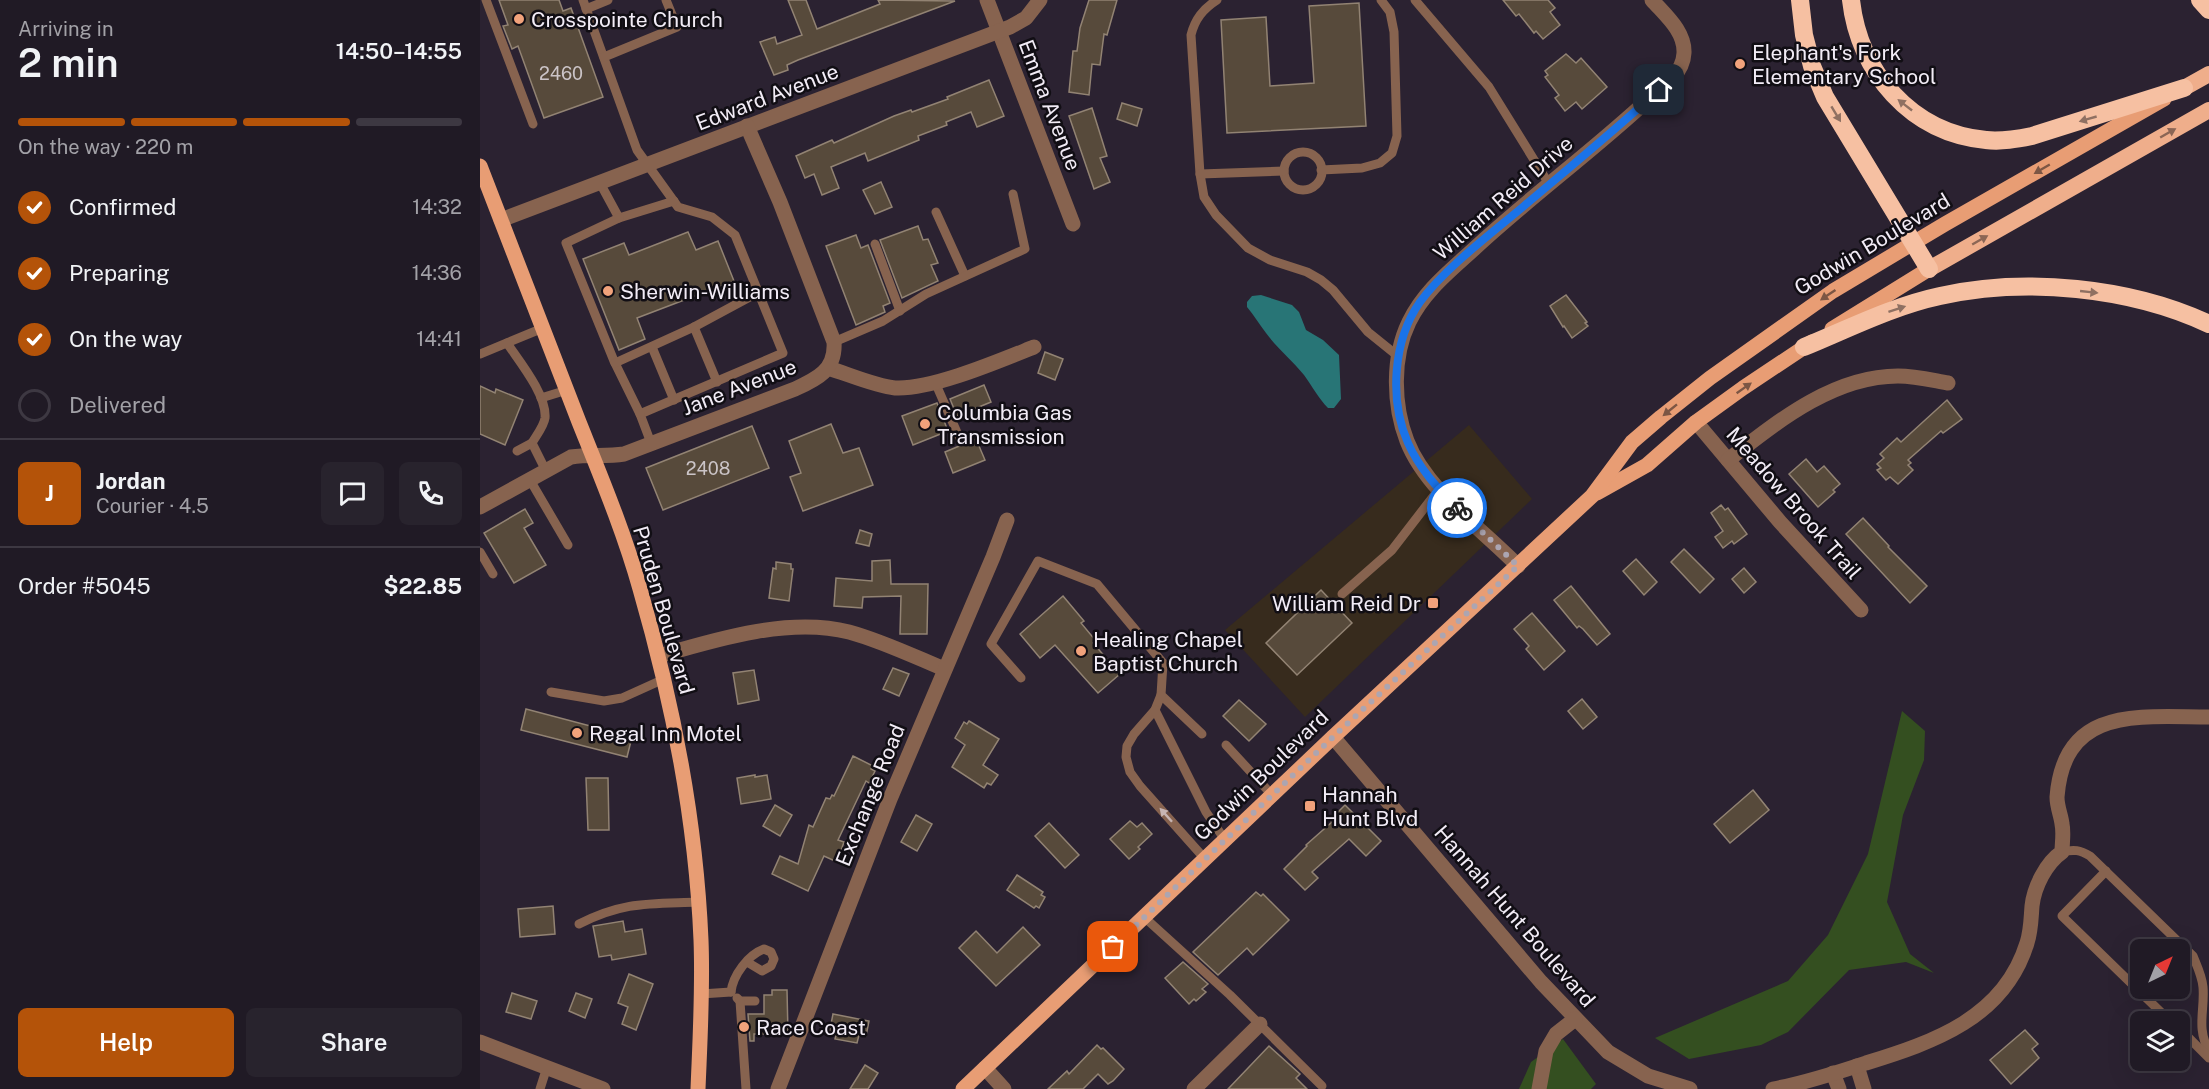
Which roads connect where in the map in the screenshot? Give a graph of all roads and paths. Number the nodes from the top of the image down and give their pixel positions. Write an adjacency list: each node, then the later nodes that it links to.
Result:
1 (486, 0): 21 (lane)
2 (608, 0): 14 (lane)
3 (666, 0): 17 (lane)
4 (987, 0): 16 (street, Emma Avenue)
5 (1040, 0): 16 (street, Edward Avenue)
6 (1217, 0): 27 (lane)
7 (1381, 0): 25 (lane)
8 (1415, 0): 29 (lane)
9 (1652, 0): 29 (street, William Reid Drive)
10 (1800, 0): 36 (highway, one-way to 36)
11 (1851, 0): 19 (highway, one-way to 11)
12 (2200, 0): 15 (highway)
13 (2205, 0): 15 (highway)
14 (585, 4): 17 (lane)
15 (2209, 9)
16 (999, 31): 22 (street, Edward Avenue); 35 (street, Emma Avenue)
17 (604, 57): 24 (lane)
18 (2209, 74): 19 (highway, Godwin Boulevard)
19 (2184, 88): 36 (main road, Godwin Boulevard, one-way to 36)
20 (2204, 112): 38 (highway, Godwin Boulevard, one-way to 20)
21 (533, 124)
22 (747, 126): 24 (street, Edward Avenue); 45 (street)
23 (480, 166): 34 (main road, Pruden Boulevard)
24 (647, 166): 28 (street, Edward Avenue); 31 (lane)
25 (1322, 170): 26 (lane); 26 (lane)
26 (1284, 171): 27 (lane)
27 (1200, 174): 51 (lane)
28 (600, 183): 33 (lane); 34 (street, Edward Avenue)
29 (1549, 184): 51 (street, William Reid Drive)
30 (1012, 194): 39 (lane)
31 (674, 201): 33 (lane); 40 (lane)
32 (936, 212): 39 (lane)
33 (619, 218): 52 (lane)
34 (501, 220): 44 (main road, Pruden Boulevard)
35 (1073, 224)
36 (1914, 243): 38 (highway); 71 (main road, Godwin Boulevard, one-way to 71)
37 (876, 244): 41 (lane)
38 (1929, 269): 49 (main road, Godwin Boulevard)
39 (965, 276): 41 (lane)
40 (759, 292): 43 (lane); 54 (lane)
41 (900, 310): 45 (lane)
42 (2209, 324): 49 (highway, one-way to 42)
43 (694, 327): 47 (lane); 54 (lane)
44 (543, 328): 46 (lane); 57 (main road, Pruden Boulevard)
45 (834, 342): 53 (street)
46 (507, 343): 50 (lane); 58 (lane)
47 (652, 347): 52 (lane); 59 (lane)
48 (1034, 347): 55 (street, Jane Avenue)
49 (1804, 347): 61 (main road, Godwin Boulevard, one-way to 49)
50 (480, 354)
51 (1399, 357): 70 (street, William Reid Drive)
52 (615, 363): 60 (lane)
53 (828, 368): 55 (street, Jane Avenue); 64 (street, Jane Avenue)
54 (717, 382): 59 (lane)
55 (935, 382): 62 (lane)
56 (1948, 383): 67 (street)
57 (567, 390): 58 (lane); 66 (main road, Pruden Boulevard)
58 (541, 398): 63 (lane)
59 (674, 400): 60 (lane)
60 (640, 414): 64 (lane)
61 (1696, 422): 67 (street, Meadow Brook Trail); 71 (main road, Godwin Boulevard)
62 (959, 437)
63 (532, 443): 65 (lane); 68 (lane)
64 (651, 444): 66 (street, Jane Avenue)
65 (518, 451)
66 (592, 455): 68 (street, Jane Avenue); 80 (main road, Pruden Boulevard)
67 (1728, 460): 79 (street, Meadow Brook Trail)
68 (546, 471): 69 (street, Jane Avenue)
69 (530, 480): 72 (street, Jane Avenue); 74 (lane)
70 (1439, 489): 76 (street, William Reid Drive); 78 (lane)
71 (1592, 496): 76 (main road, Godwin Boulevard)
72 (480, 507)
73 (1007, 520): 81 (street, Exchange Road)
74 (568, 545)
75 (480, 552): 77 (lane)
76 (1518, 566): 89 (main road, Godwin Boulevard)
77 (493, 574)
78 (1342, 594)
79 (1861, 610)
80 (659, 656): 81 (street); 83 (main road, Pruden Boulevard)
81 (944, 669): 120 (street, Exchange Road)
82 (1021, 678): 85 (lane)
83 (664, 679): 84 (lane); 96 (main road, Pruden Boulevard)
84 (551, 692)
85 (1161, 695): 86 (lane); 88 (lane)
86 (1155, 710): 92 (lane); 94 (lane, one-way to 86)
87 (2209, 717): 93 (street)
88 (1202, 734)
89 (1333, 737): 91 (main road, Godwin Boulevard); 105 (street, Hannah Hunt Boulevard)
90 (1226, 745): 91 (lane)
91 (1272, 795): 92 (main road, Godwin Boulevard)
92 (1225, 840): 94 (main road, Godwin Boulevard)
93 (2062, 852): 95 (lane); 111 (street)
94 (1205, 859): 97 (main road, Godwin Boulevard)
95 (2106, 872): 104 (lane); 109 (lane)
96 (698, 902): 98 (lane); 101 (main road, Pruden Boulevard)
97 (1144, 917): 106 (lane); 113 (main road, Godwin Boulevard)
98 (579, 924)
99 (747, 962): 100 (lane)
100 (731, 992): 101 (lane); 102 (lane)
101 (701, 994): 118 (main road, Pruden Boulevard)
102 (740, 1001): 103 (lane); 119 (lane)
103 (755, 1001)
104 (2160, 1011)
105 (1575, 1019): 124 (street); 125 (street, Hannah Hunt Boulevard)
106 (1260, 1024): 115 (lane); 123 (street)
107 (2190, 1039): 110 (lane)
108 (480, 1042): 112 (street)
109 (2209, 1051)
110 (2209, 1058)
111 (1857, 1066): 114 (street); 128 (street)
112 (547, 1067): 116 (lane); 117 (street)
113 (985, 1068): 121 (main road, Godwin Boulevard); 122 (street)
114 (1833, 1073): 126 (street); 127 (street)
115 (1322, 1086)
116 (540, 1089)
117 (603, 1089)
118 (698, 1089)
119 (746, 1089)
120 (778, 1089)
121 (963, 1089)
122 (1004, 1089)
123 (1194, 1089)
124 (1539, 1089)
125 (1690, 1089)
126 (1773, 1089)
127 (1839, 1089)
128 (1864, 1089)

